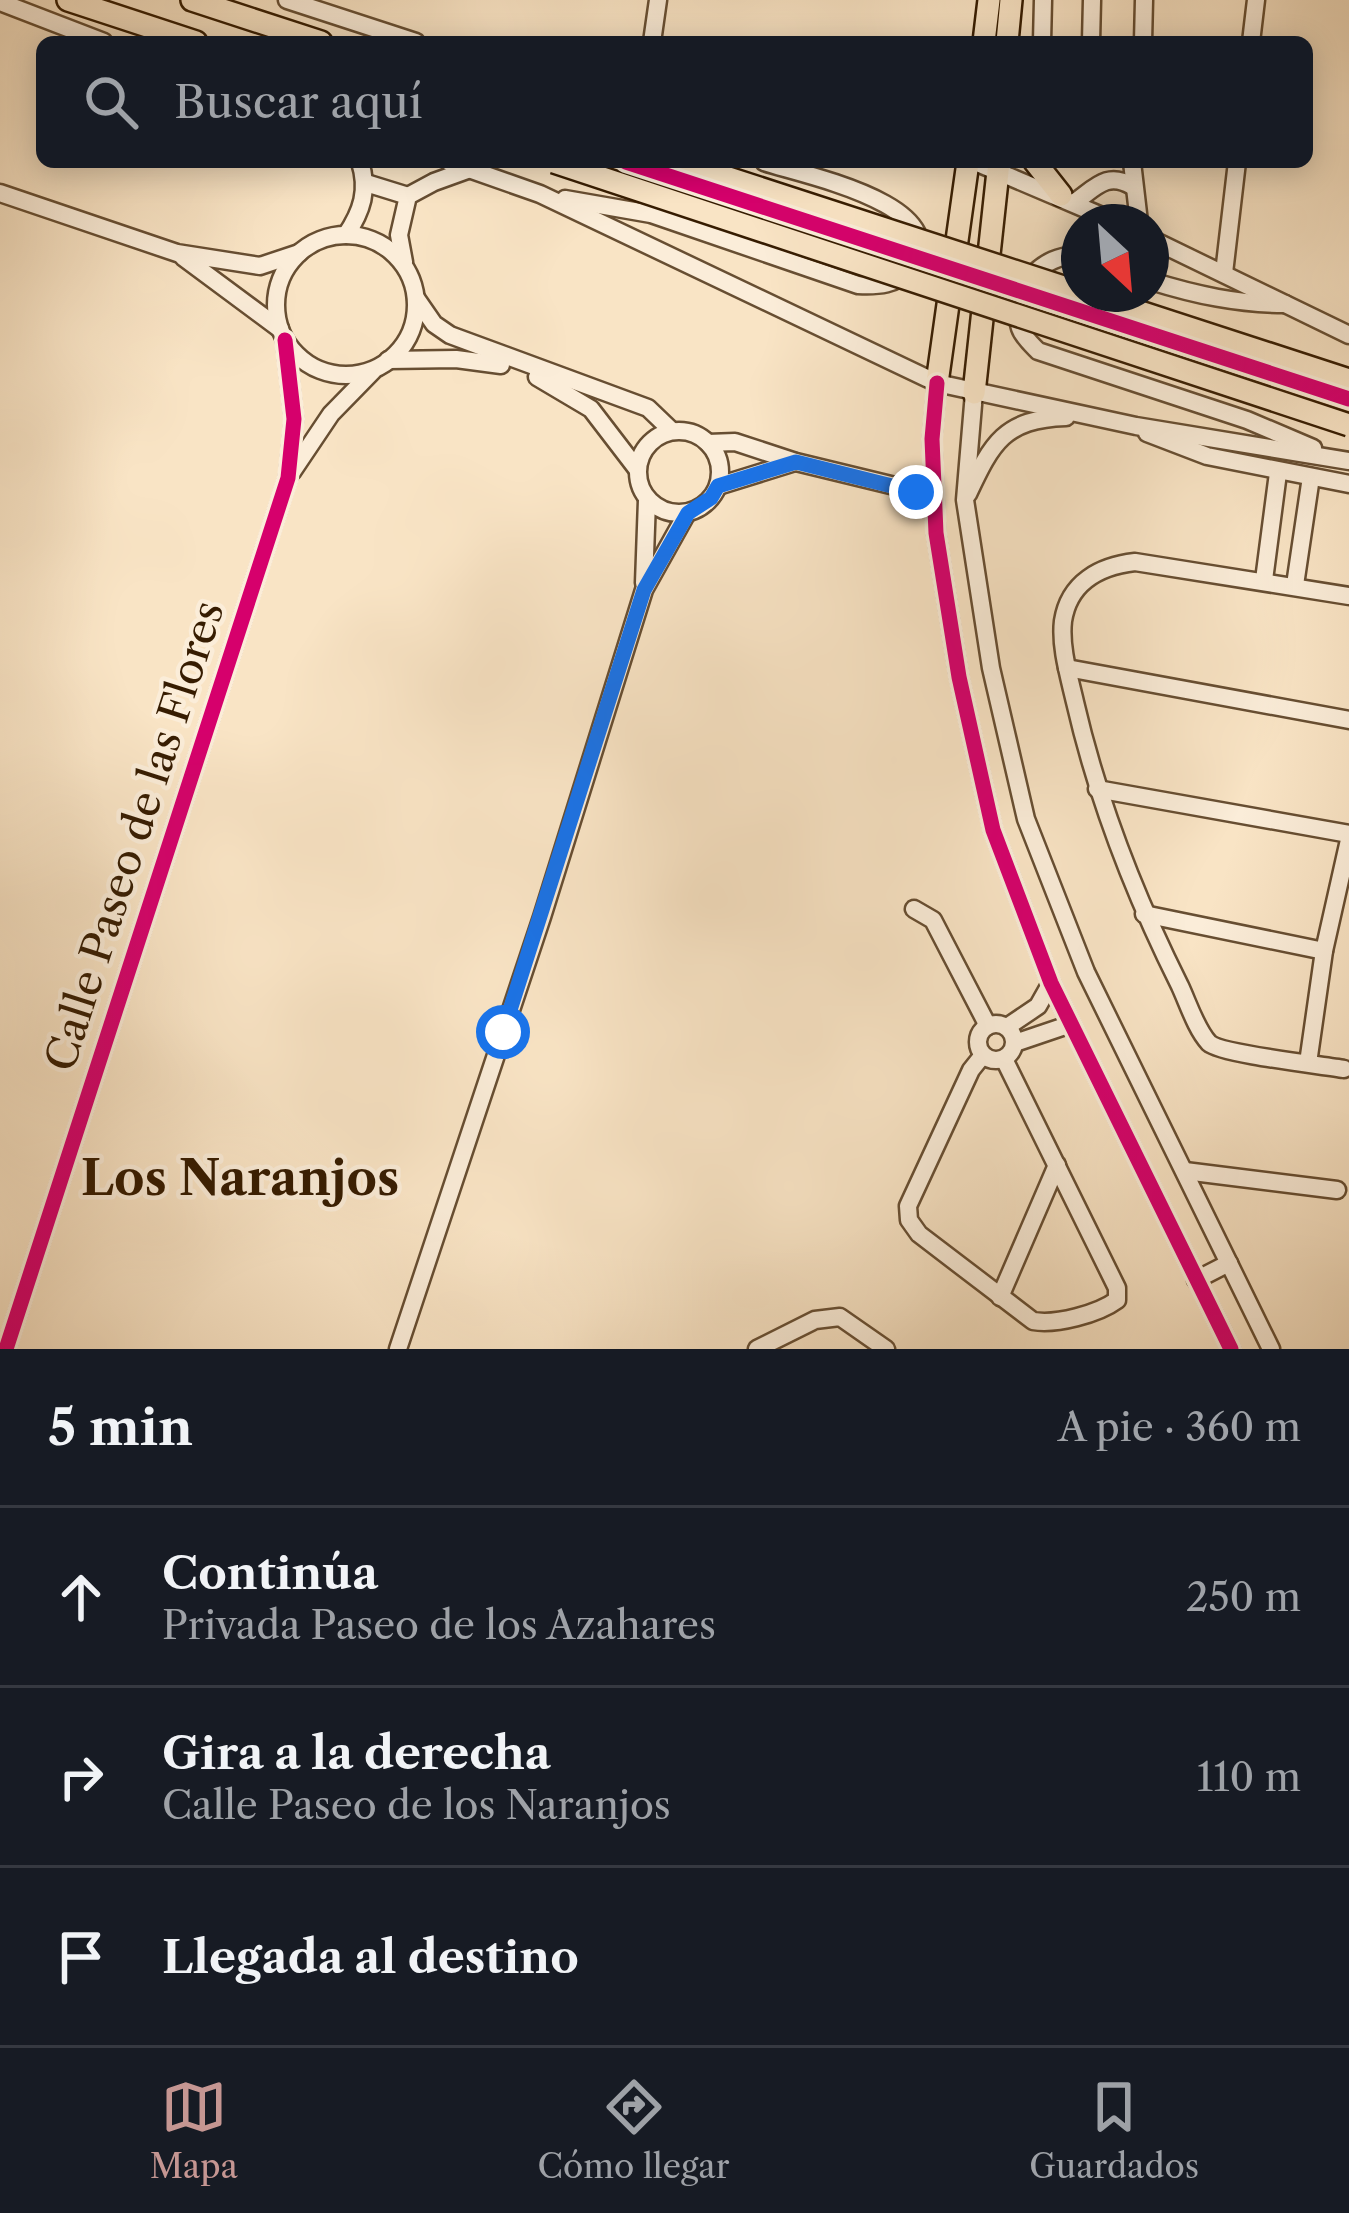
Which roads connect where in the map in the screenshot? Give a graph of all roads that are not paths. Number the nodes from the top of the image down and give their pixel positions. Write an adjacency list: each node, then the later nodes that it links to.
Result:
1 (68, 0): 13 (main road)
2 (193, 0): 14 (main road)
3 (287, 0): 15 (street)
4 (658, 0): 16 (street)
5 (989, 0): 17 (main road)
6 (1011, 0): 18 (main road)
7 (1043, 0): 19 (street)
8 (1092, 0): 20 (street)
9 (1144, 0): 21 (street)
10 (1256, 0): 22 (street)
11 (0, 2): 12 (street)
12 (88, 36)
13 (178, 36)
14 (303, 36)
15 (395, 36)
16 (653, 36)
17 (983, 36)
18 (1007, 36)
19 (1042, 36)
20 (1090, 36)
21 (1143, 36)
22 (1252, 36)
23 (361, 168): 36 (street)
24 (468, 168): 35 (street)
25 (572, 168): 62 (main road, bridge)
26 (697, 168): 58 (main road, bridge)
27 (781, 168): 39 (street)
28 (971, 168): 59 (main road)
29 (999, 168): 60 (main road)
30 (1003, 168): 42 (street)
31 (1040, 168): 42 (main road)
32 (1097, 168): 37 (street)
33 (1132, 168): 38 (street)
34 (1236, 168): 51 (street)
35 (471, 169): 39 (street); 40 (street)
36 (365, 183): 40 (street); 45 (street)
37 (1098, 183): 38 (street); 42 (street)
38 (1132, 186): 44 (street)
39 (540, 194): 59 (street)
40 (408, 196): 50 (street)
41 (1, 198): 47 (street)
42 (1068, 199): 43 (street)
43 (1078, 204)
44 (1135, 204)
45 (346, 235): 48 (street); 50 (street)
46 (1169, 247): 51 (street)
47 (177, 253): 48 (street); 55 (street)
48 (300, 253): 55 (street)
49 (1061, 260): 66 (street)
50 (405, 268): 53 (street)
51 (1224, 273): 54 (street)
52 (1169, 286): 54 (street)
53 (416, 298): 57 (street); 64 (street)
54 (1292, 304): 56 (street)
55 (283, 335): 57 (street); 71 (street, Calle Paseo de las Flores)
56 (1349, 335)
57 (382, 364): 68 (street); 71 (street, Calle Paseo de las Flores)
58 (1349, 380)
59 (937, 383): 60 (street); 74 (street)
60 (974, 393): 61 (street); 76 (street)
61 (1096, 415): 63 (street); 76 (street)
62 (1349, 424)
63 (1136, 426): 66 (street); 69 (street)
64 (672, 431): 65 (street); 68 (street)
65 (708, 443): 67 (street); 73 (street)
66 (1344, 460)
67 (796, 462): 73 (street); 74 (street)
68 (637, 469): 75 (street)
69 (1278, 472): 70 (street); 77 (street)
70 (1311, 477): 72 (street); 79 (street)
71 (288, 478): 105 (street, Calle Paseo de las Flores)
72 (1349, 484)
73 (718, 486): 78 (street)
74 (932, 495): 88 (street)
75 (647, 500): 78 (street); 82 (street)
76 (965, 500): 87 (street)
77 (1274, 509): 79 (street); 80 (street)
78 (688, 513): 82 (street)
79 (1303, 515): 81 (street)
80 (1264, 580): 81 (street); 84 (street)
81 (1295, 585): 83 (street)
82 (644, 590): 106 (street)
83 (1349, 596)
84 (1067, 668): 85 (street); 86 (street)
85 (1349, 720)
86 (1097, 789): 89 (street); 91 (street)
87 (1026, 819): 88 (street); 100 (street)
88 (993, 830): 93 (street)
89 (1349, 837): 92 (street)
90 (914, 909): 95 (street)
91 (1144, 914): 92 (street); 97 (street)
92 (1324, 951): 97 (street)
93 (1051, 983): 94 (street); 95 (street)
94 (1071, 1024): 95 (street); 103 (street)
95 (1003, 1039): 96 (street); 96 (street); 99 (street)
96 (983, 1055): 104 (street)
97 (1308, 1063): 98 (street)
98 (1344, 1069)
99 (1058, 1165): 104 (street); 104 (street)
100 (1185, 1171): 101 (street); 102 (street)
101 (1337, 1190)
102 (1229, 1263): 103 (street); 110 (street)
103 (1196, 1280): 109 (street)
104 (1000, 1297)
105 (5, 1349)
106 (398, 1349)
107 (758, 1349): 108 (street)
108 (886, 1349)
109 (1231, 1349)
110 (1271, 1349)

